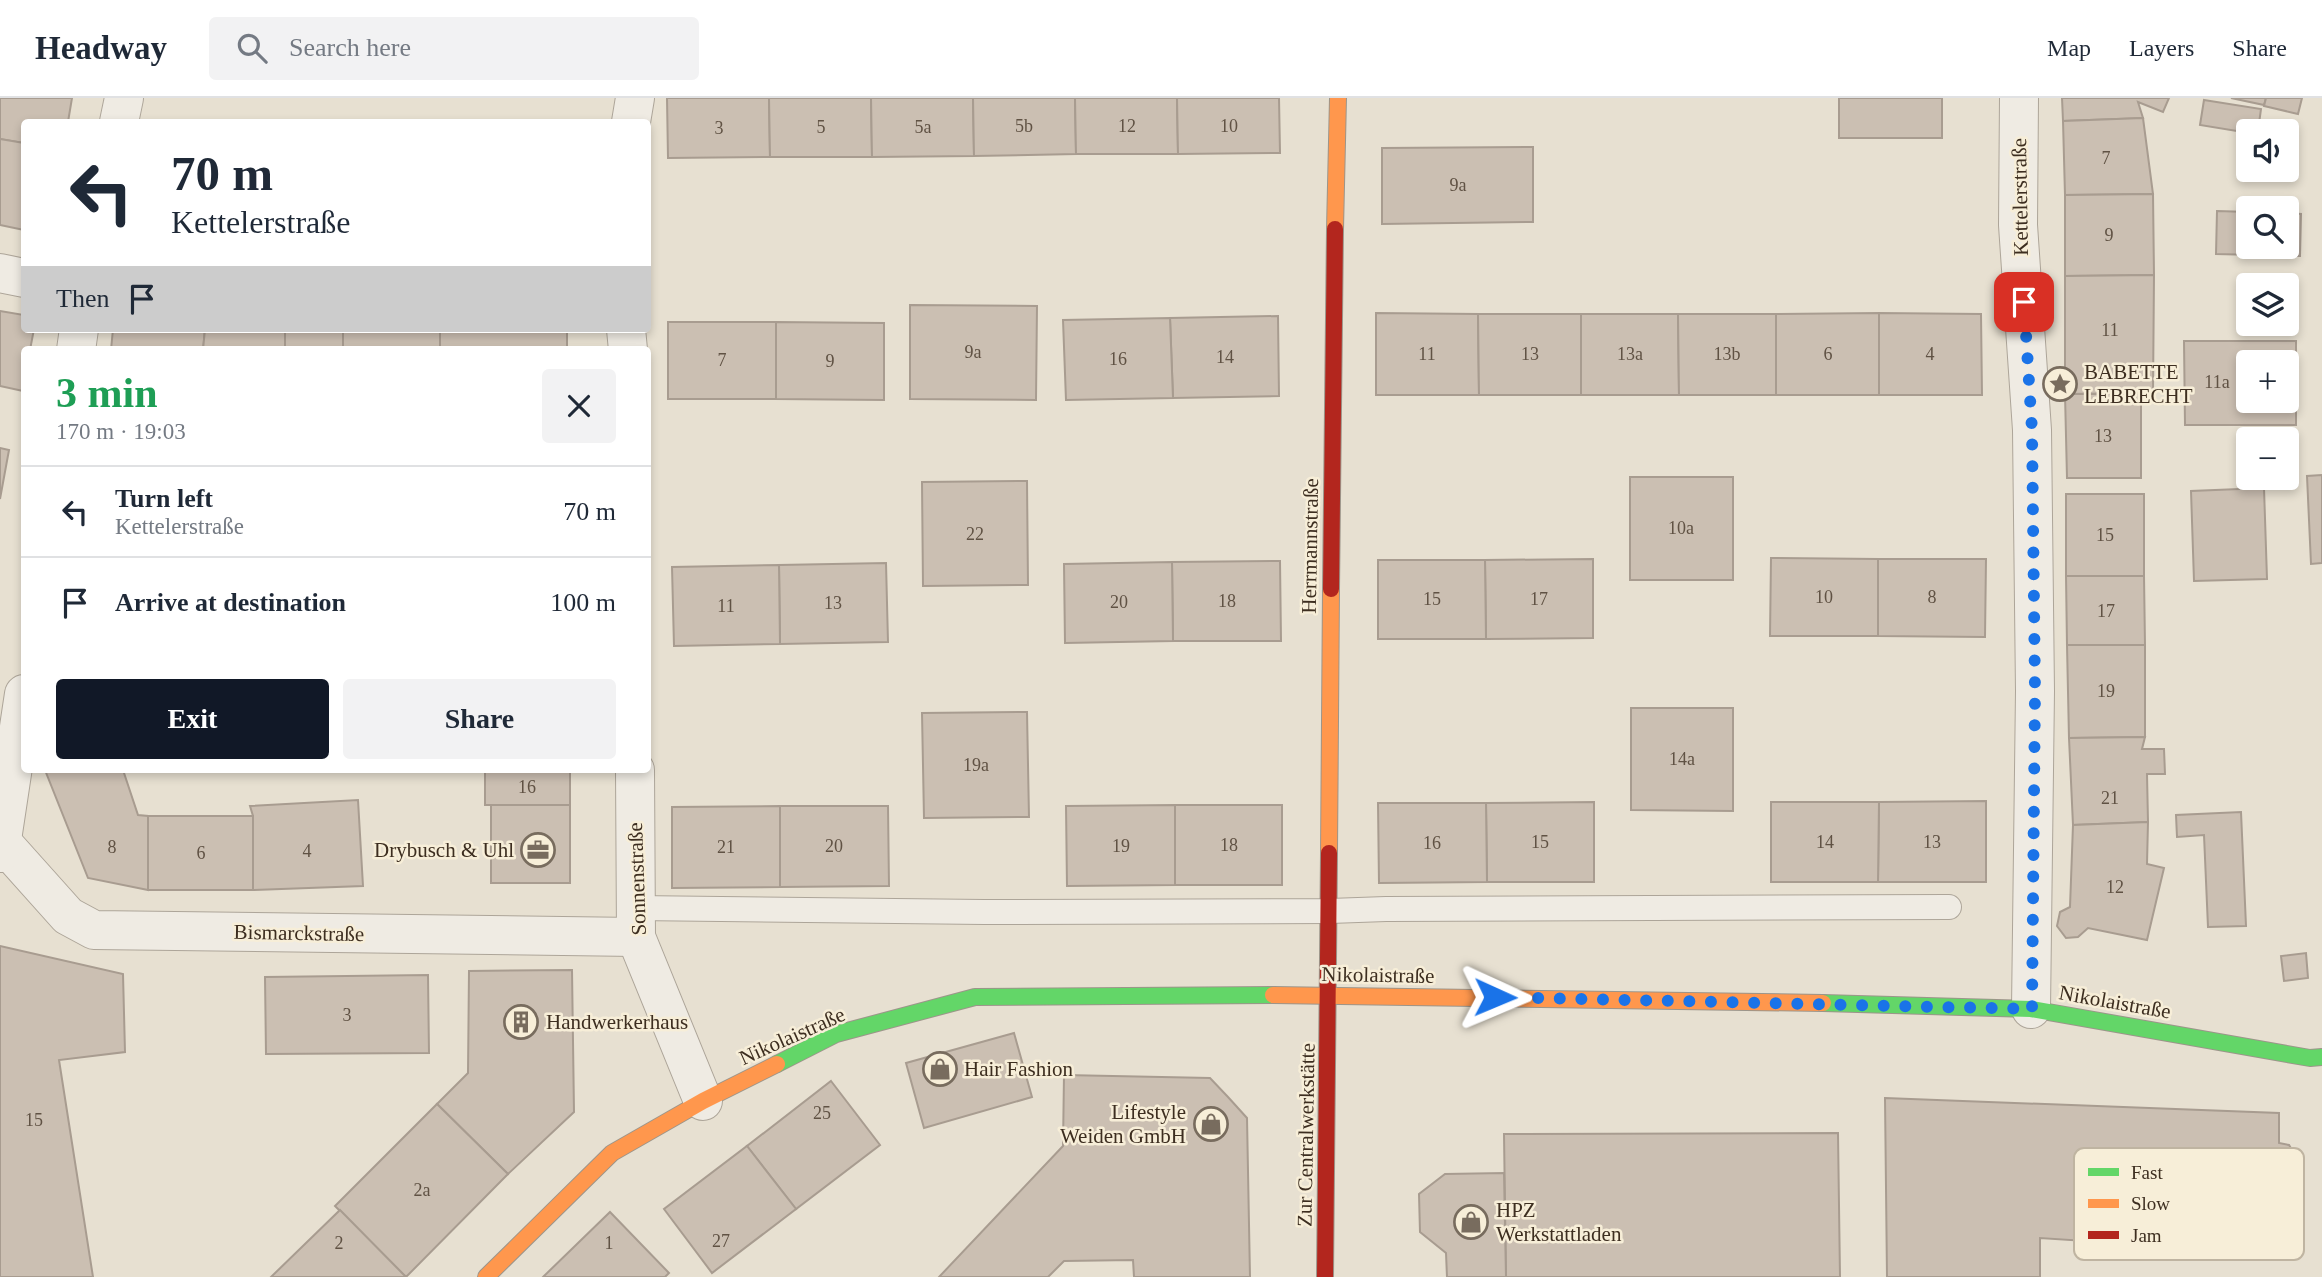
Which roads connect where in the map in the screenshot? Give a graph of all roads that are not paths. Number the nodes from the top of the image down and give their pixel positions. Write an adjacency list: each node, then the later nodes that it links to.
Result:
1 (124, 98): 5 (street)
2 (635, 98): 6 (street)
3 (1338, 98): 13 (main road, Herrmannstraße)
4 (2019, 98): 16 (street, Kettelerstraße)
5 (120, 119)
6 (632, 119)
7 (0, 273): 8 (street)
8 (21, 277)
9 (21, 714): 11 (street)
10 (635, 773): 14 (street, Sonnenstraße)
11 (1, 845): 14 (street, Bismarckstraße)
12 (1949, 907): 13 (lane)
13 (1330, 911): 14 (lane); 15 (main road, Herrmannstraße)
14 (635, 923): 18 (street, Sonnenstraße)
15 (1329, 995): 16 (main road, Nikolaistraße); 18 (main road, Nikolaistraße); 20 (main road, Zur Centralwerkstätte)
16 (2032, 1009): 17 (main road, Nikolaistraße)
17 (2322, 1057)
18 (702, 1101): 19 (main road, Nikolaistraße)
19 (485, 1277)
20 (1325, 1277)

